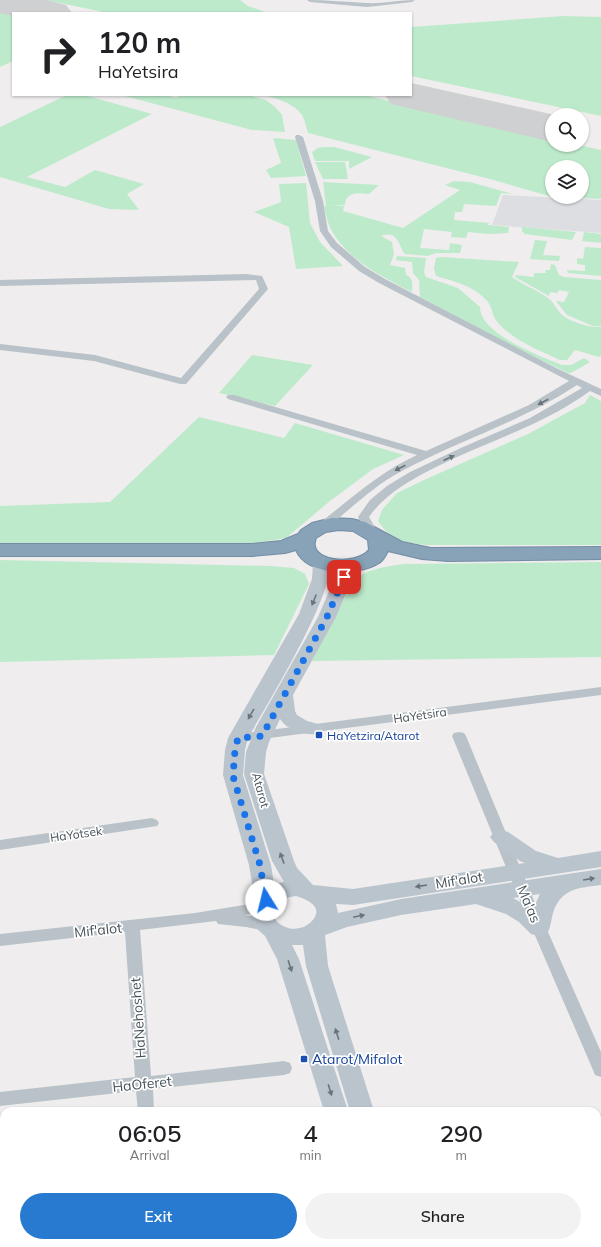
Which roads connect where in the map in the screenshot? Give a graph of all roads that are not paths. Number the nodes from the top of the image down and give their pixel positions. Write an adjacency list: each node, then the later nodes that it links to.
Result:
1 (310, 0): 2 (street)
2 (412, 0)
3 (299, 137): 6 (street)
4 (0, 283): 5 (street)
5 (0, 346)
6 (576, 381): 7 (street); 10 (street, one-way to 10)
7 (589, 387): 8 (street); 12 (street, one-way to 7)
8 (601, 393)
9 (231, 397): 10 (street)
10 (428, 455): 11 (street, one-way to 11)
11 (314, 532): 12 (highway); 14 (highway); 17 (highway)
12 (375, 534): 16 (highway); 18 (highway)
13 (0, 550): 14 (highway)
14 (221, 551): 17 (highway)
15 (601, 553): 16 (highway)
16 (456, 555): 18 (highway)
17 (319, 561): 18 (highway); 24 (street, Atarot, one-way to 24)
18 (364, 562): 20 (street, Atarot)
19 (601, 691): 21 (street, HaYetsira)
20 (284, 695): 21 (street); 22 (street, Atarot)
21 (315, 729): 22 (street, HaYetsira)
22 (262, 736): 24 (street, HaYetsira); 32 (street, Atarot, one-way to 22)
23 (459, 736): 26 (street, Ma'as)
24 (238, 738): 34 (street, Atarot)
25 (152, 823): 27 (street, HaYotsek)
26 (501, 837): 29 (street); 31 (street, Ma'as)
27 (0, 845)
28 (601, 859): 29 (street, Mif'alot)
29 (561, 874): 30 (street, Mif'alot, one-way to 30); 31 (street, Mif'alot); 36 (street)
30 (601, 877)
31 (519, 880): 32 (street, Mif'alot, one-way to 32); 33 (street, Mif'alot); 36 (street, Ma'as)
32 (311, 892): 34 (street); 37 (street)
33 (471, 897): 36 (street); 37 (street, Mif'alot, one-way to 33)
34 (267, 916): 35 (street, Mif'alot); 37 (street); 44 (street, Atarot, one-way to 44)
35 (132, 926): 38 (street, Mif'alot); 41 (street, HaNehoshet)
36 (539, 928): 40 (street, Ma'as)
37 (317, 930): 45 (street, one-way to 37)
38 (0, 940)
39 (284, 1068): 41 (street, HaOferet)
40 (601, 1070)
41 (143, 1084): 42 (street, HaOferet); 43 (street, HaNehoshet)
42 (0, 1099)
43 (146, 1107)
44 (335, 1107)
45 (361, 1107)

